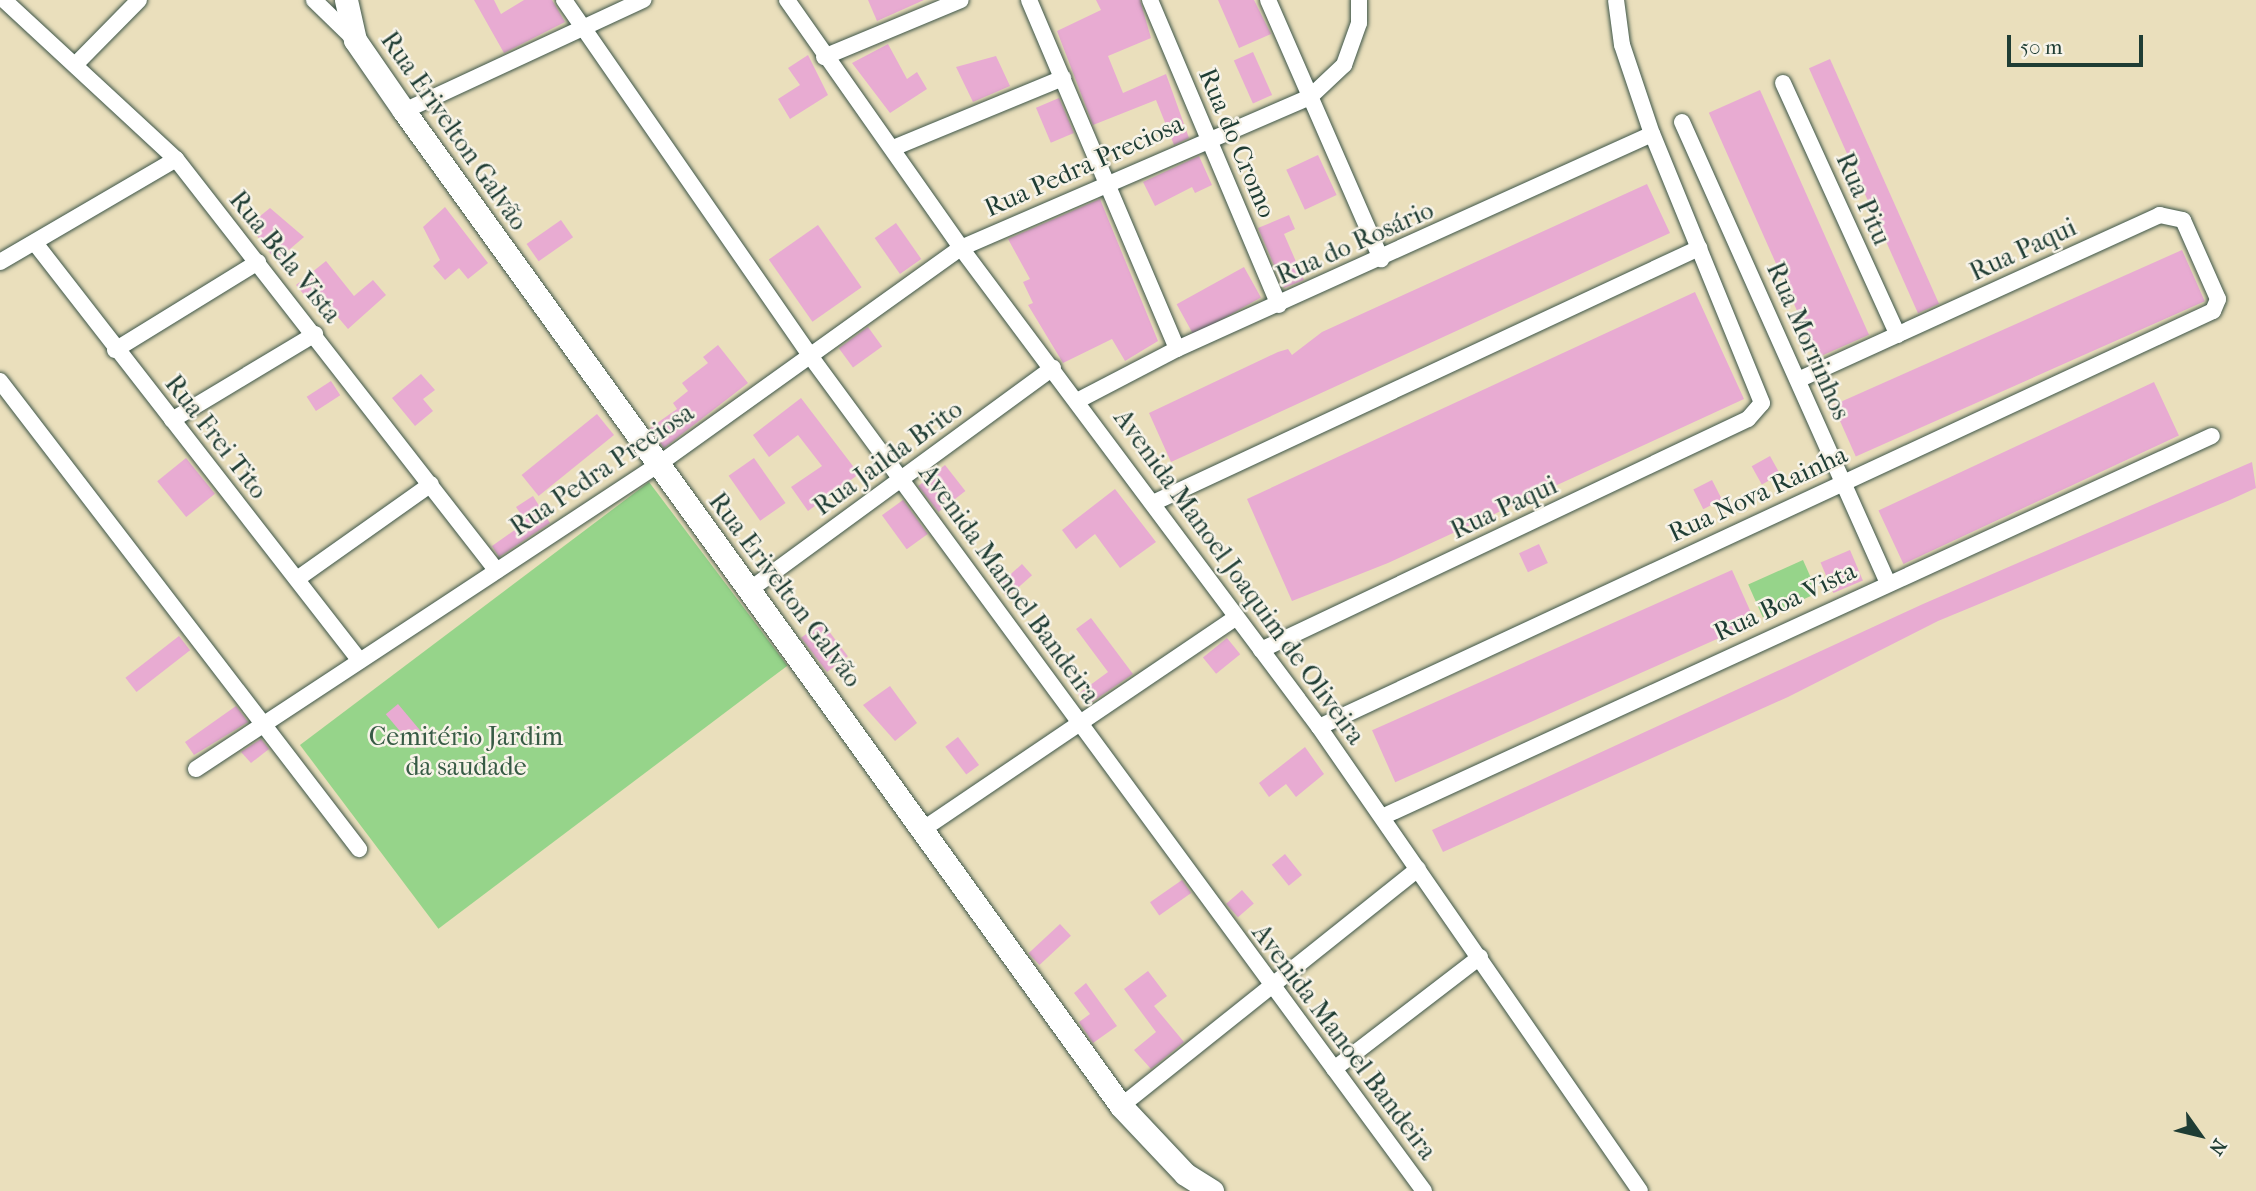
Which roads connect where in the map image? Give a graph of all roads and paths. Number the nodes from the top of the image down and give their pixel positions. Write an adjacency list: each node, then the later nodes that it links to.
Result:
1 (4, 0): 17 (street, Rua Bela Vista)
2 (139, 0): 17 (street)
3 (314, 0): 15 (street)
4 (346, 0): 15 (main road, Rua Erivelton Galvão)
5 (564, 0): 14 (street, Avenida Manoel Bandeira)
6 (643, 0): 14 (street)
7 (787, 0): 16 (street, Avenida Manoel Joaquim de Oliveira)
8 (961, 0): 16 (street)
9 (1029, 0): 18 (street)
10 (1150, 0): 24 (street, Rua do Cromo)
11 (1268, 0): 20 (street)
12 (1359, 0): 20 (street, Rua Pedra Preciosa)
13 (1616, 0): 23 (street)
14 (580, 28): 21 (street); 40 (street, Avenida Manoel Bandeira)
15 (355, 40): 21 (main road, Rua Erivelton Galvão)
16 (824, 57): 25 (street, Avenida Manoel Joaquim de Oliveira)
17 (75, 65): 26 (street, Rua Bela Vista)
18 (1063, 78): 25 (street); 27 (street)
19 (1783, 83): 37 (street, Rua Pitu)
20 (1310, 97): 24 (street, Rua Pedra Preciosa); 31 (street)
21 (404, 111): 47 (main road, Rua Erivelton Galvão)
22 (1682, 122): 42 (street, Rua Morrinhos)
23 (1653, 134): 30 (street); 31 (street, Rua do Rosário)
24 (1209, 138): 27 (street, Rua Pedra Preciosa); 34 (street, Rua do Cromo)
25 (893, 148): 29 (street, Avenida Manoel Joaquim de Oliveira)
26 (176, 159): 28 (street); 33 (street, Rua Bela Vista)
27 (1105, 181): 29 (street, Rua Pedra Preciosa); 39 (street)
28 (34, 243): 32 (street); 38 (street, Rua Frei Tito)
29 (961, 248): 40 (street, Rua Pedra Preciosa); 41 (street, Avenida Manoel Joaquim de Oliveira)
30 (1699, 248): 51 (street); 57 (street, Rua Paqui)
31 (1381, 259): 34 (street, Rua do Rosário)
32 (0, 262)
33 (257, 262): 36 (street, Rua Bela Vista); 38 (street)
34 (1279, 304): 39 (street, Rua do Rosário)
35 (2216, 305): 37 (street, Rua Paqui); 49 (street, Rua Nova Rainha)
36 (315, 334): 45 (street); 50 (street, Rua Bela Vista)
37 (1898, 335): 42 (street, Rua Paqui)
38 (115, 349): 45 (street, Rua Frei Tito)
39 (1177, 349): 44 (street, Rua do Rosário)
40 (808, 353): 47 (street, Rua Pedra Preciosa); 48 (street, Avenida Manoel Bandeira)
41 (1053, 368): 44 (street, Avenida Manoel Joaquim de Oliveira); 48 (street, Rua Jailda Brito)
42 (1800, 379): 49 (street, Rua Morrinhos)
43 (0, 381): 59 (street)
44 (1079, 400): 51 (street, Avenida Manoel Joaquim de Oliveira)
45 (172, 420): 53 (street, Rua Frei Tito)
46 (2212, 436): 54 (street, Rua Boa Vista)
47 (656, 466): 52 (street, Rua Pedra Preciosa); 55 (main road, Rua Erivelton Galvão)
48 (902, 477): 55 (street, Rua Jailda Brito); 60 (street, Avenida Manoel Bandeira)
49 (1843, 481): 54 (street, Rua Morrinhos); 61 (street, Rua Nova Rainha)
50 (431, 484): 52 (street, Rua Bela Vista); 53 (street)
51 (1153, 503): 56 (street, Avenida Manoel Joaquim de Oliveira)
52 (497, 571): 58 (street, Rua Pedra Preciosa)
53 (297, 579): 58 (street, Rua Frei Tito)
54 (1887, 581): 63 (street, Rua Boa Vista)
55 (752, 588): 64 (main road, Rua Erivelton Galvão)
56 (1235, 618): 57 (street, Avenida Manoel Joaquim de Oliveira); 60 (street)
57 (1261, 650): 61 (street, Avenida Manoel Joaquim de Oliveira)
58 (360, 661): 59 (street, Rua Pedra Preciosa)
59 (265, 719): 62 (street, Rua Pedra Preciosa); 65 (street)
60 (1081, 726): 64 (street); 68 (street, Avenida Manoel Bandeira)
61 (1319, 727): 63 (street, Avenida Manoel Joaquim de Oliveira)
62 (197, 769)
63 (1382, 817): 66 (street, Avenida Manoel Joaquim de Oliveira)
64 (925, 828): 70 (main road, Rua Erivelton Galvão)
65 (359, 849)
66 (1418, 869): 67 (street, Avenida Manoel Joaquim de Oliveira); 68 (street)
67 (1480, 957): 69 (street); 73 (street, Avenida Manoel Joaquim de Oliveira)
68 (1272, 986): 69 (street, Avenida Manoel Bandeira); 70 (street)
69 (1334, 1069): 72 (street, Avenida Manoel Bandeira)
70 (1121, 1106): 71 (main road, Rua Erivelton Galvão)
71 (1212, 1191)
72 (1424, 1191)
73 (1640, 1191)

